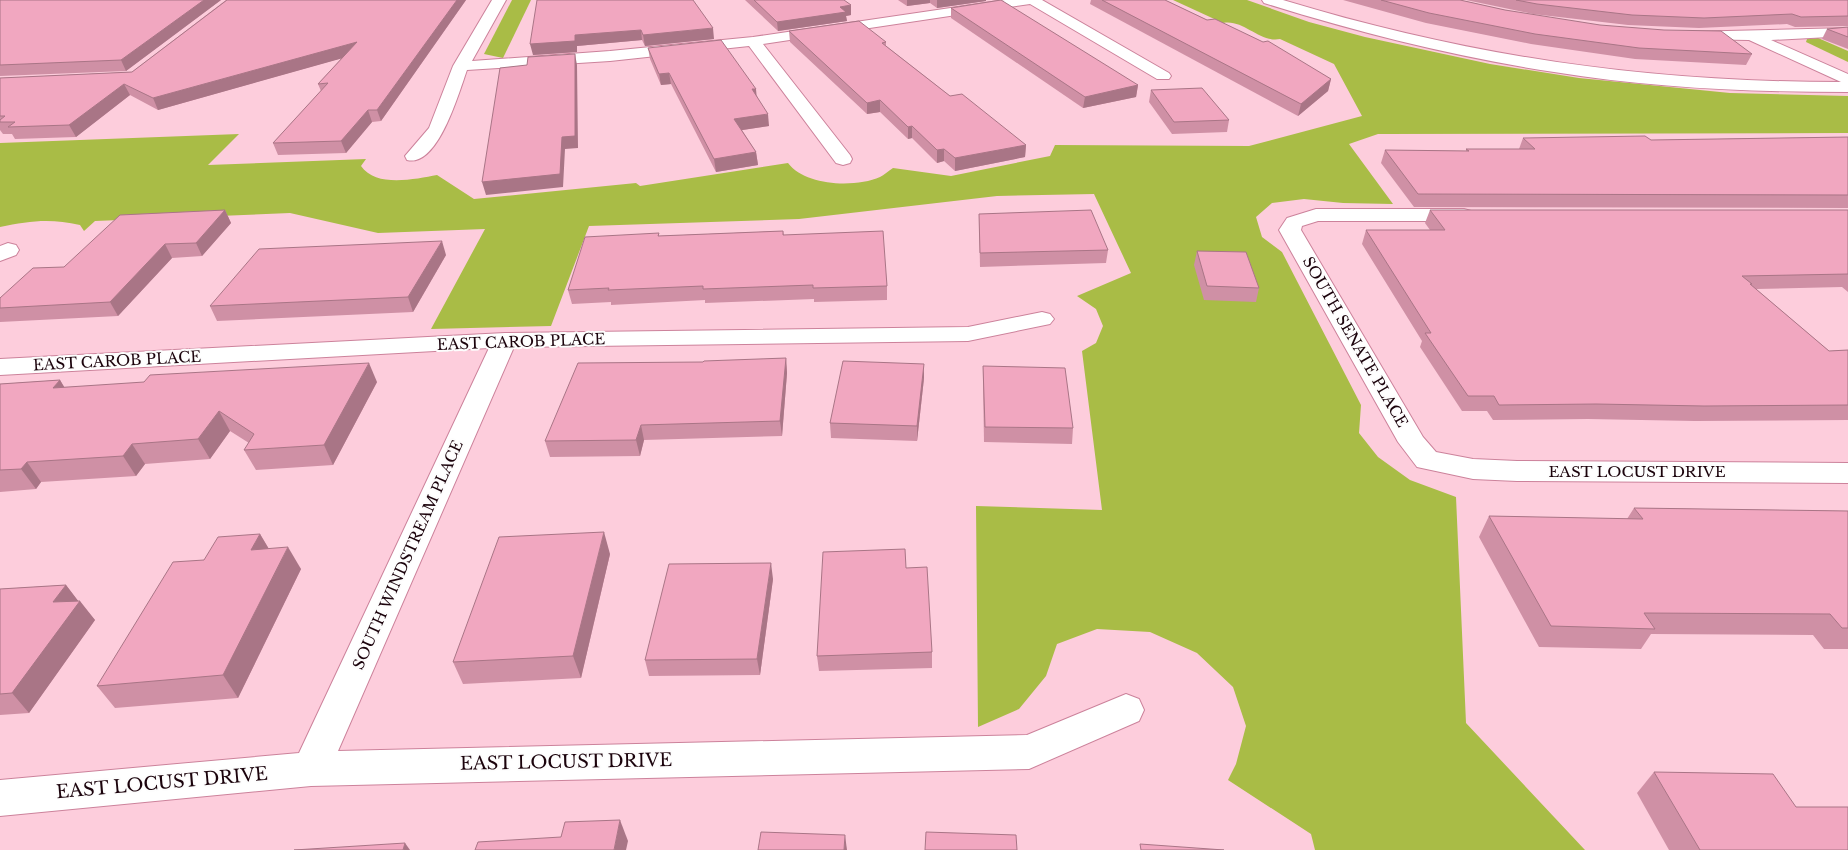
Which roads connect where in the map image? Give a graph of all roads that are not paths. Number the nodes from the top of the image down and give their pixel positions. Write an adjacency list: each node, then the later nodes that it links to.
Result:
1 (498, 0): 9 (street)
2 (1032, 0): 8 (street); 11 (street)
3 (1269, 0): 13 (street)
4 (1848, 32): 6 (street)
5 (1674, 34): 7 (street)
6 (1777, 35): 7 (street); 10 (street)
7 (1750, 36): 12 (street)
8 (753, 41): 9 (street); 15 (street)
9 (461, 66): 14 (street)
10 (1848, 67)
11 (1163, 76)
12 (1848, 79)
13 (1848, 87)
14 (414, 156)
15 (843, 159)
16 (1486, 215): 20 (street, SOUTH SENATE PLACE)
17 (1042, 319): 18 (street, EAST CAROB PLACE)
18 (505, 340): 19 (street, EAST CAROB PLACE); 23 (street, SOUTH WINDSTREAM PLACE)
19 (0, 367)
20 (1427, 460): 21 (street, EAST LOCUST DRIVE)
21 (1848, 473)
22 (1126, 710): 23 (street, EAST LOCUST DRIVE)
23 (311, 769): 24 (street, EAST LOCUST DRIVE)
24 (0, 798)

